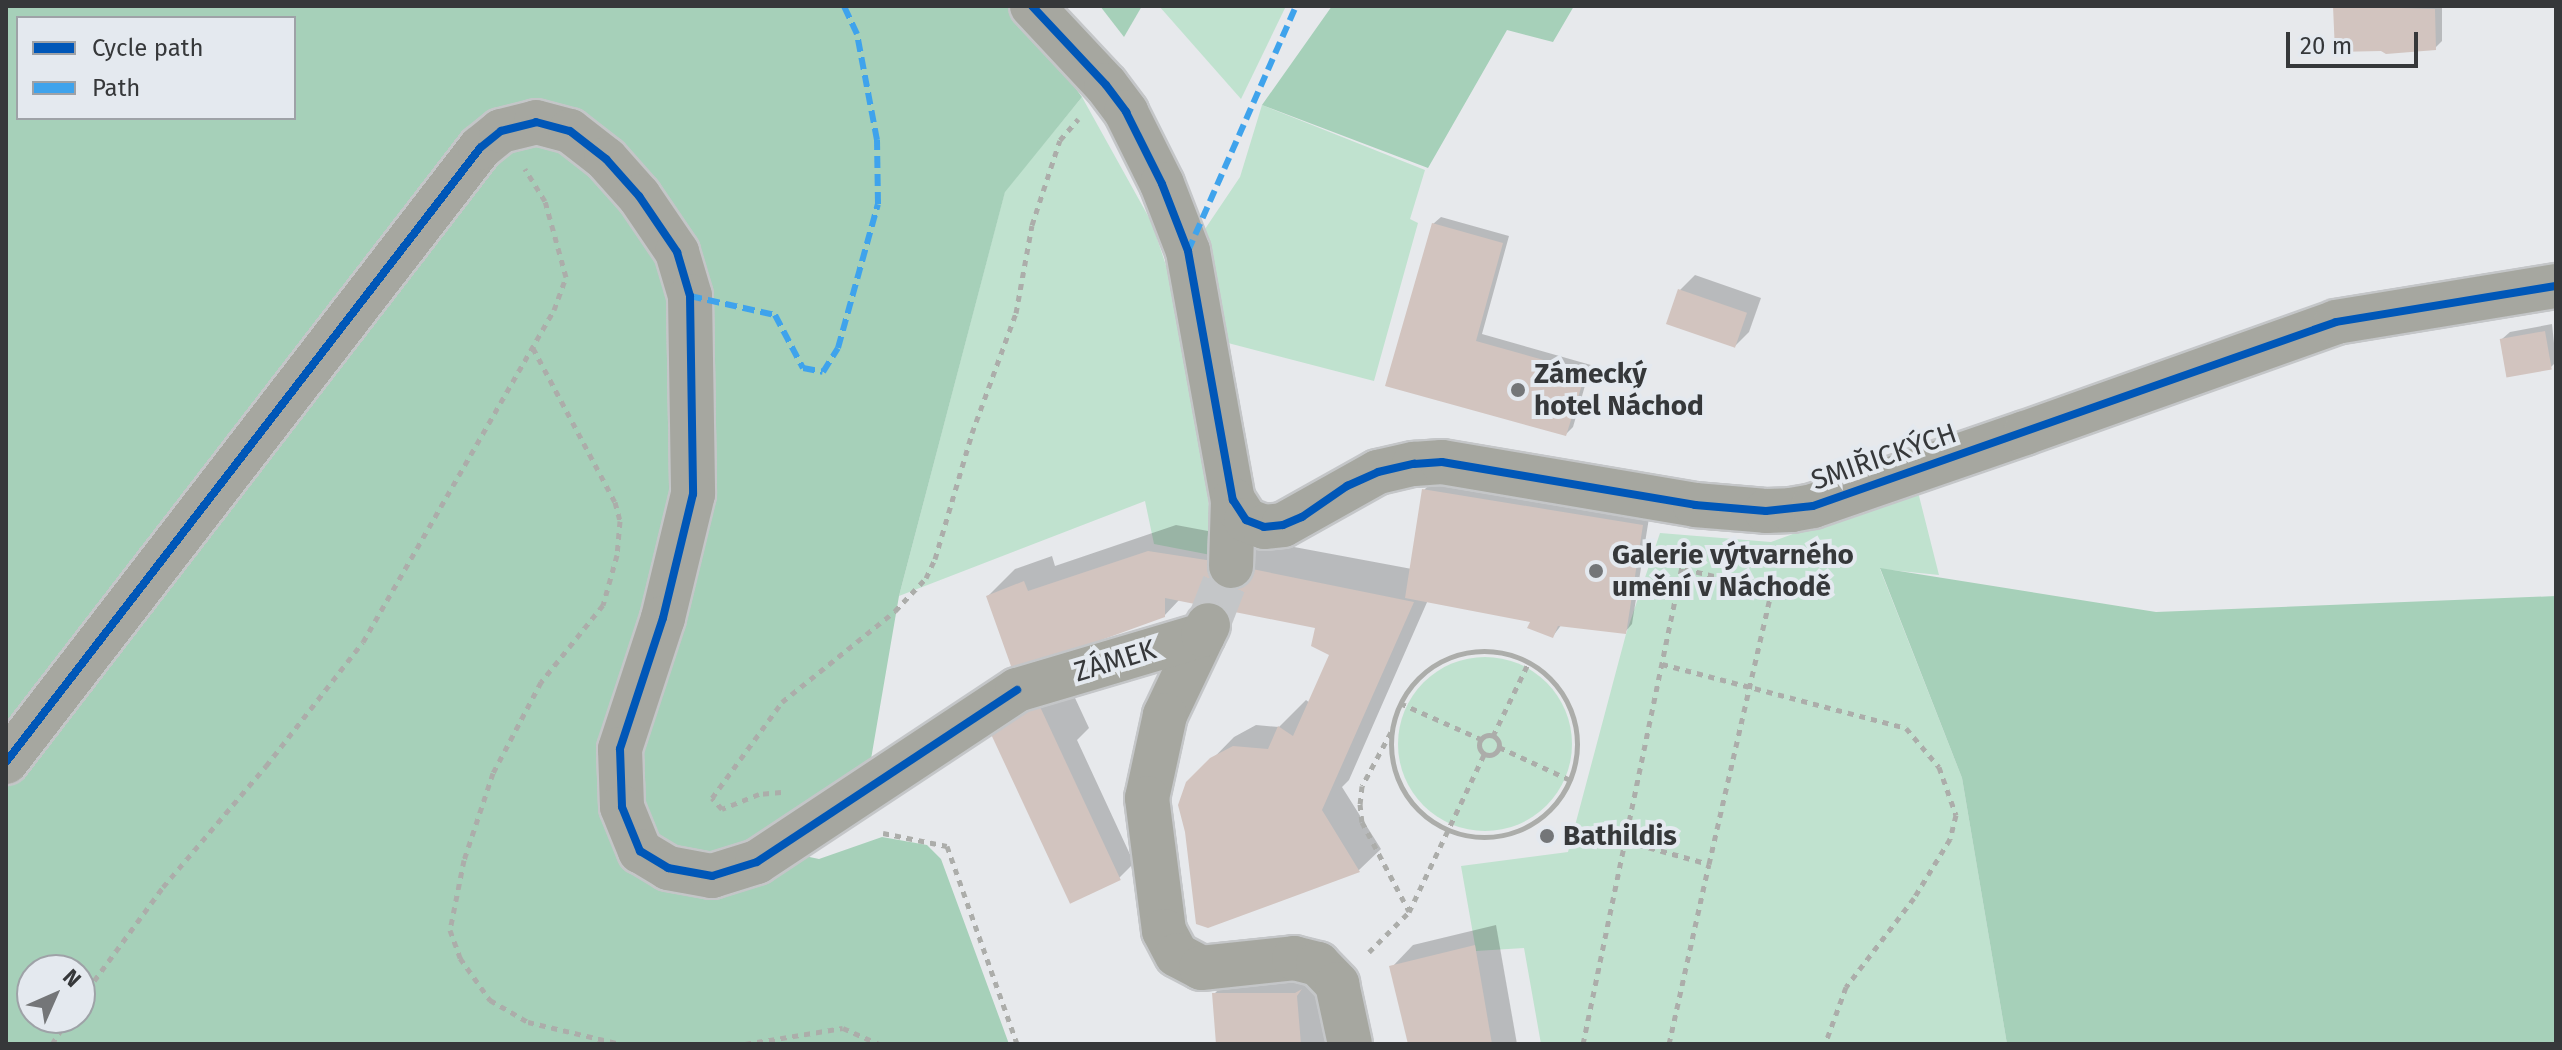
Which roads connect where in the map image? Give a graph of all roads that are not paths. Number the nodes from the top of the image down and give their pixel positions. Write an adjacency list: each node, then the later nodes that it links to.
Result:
1 (1032, 6): 3 (street)
2 (2556, 286): 3 (street, SMIŘICKÝCH)
3 (1233, 500): 4 (street)
4 (1231, 566)
5 (6, 762): 6 (street, ZÁMEK)
6 (1350, 1044)

